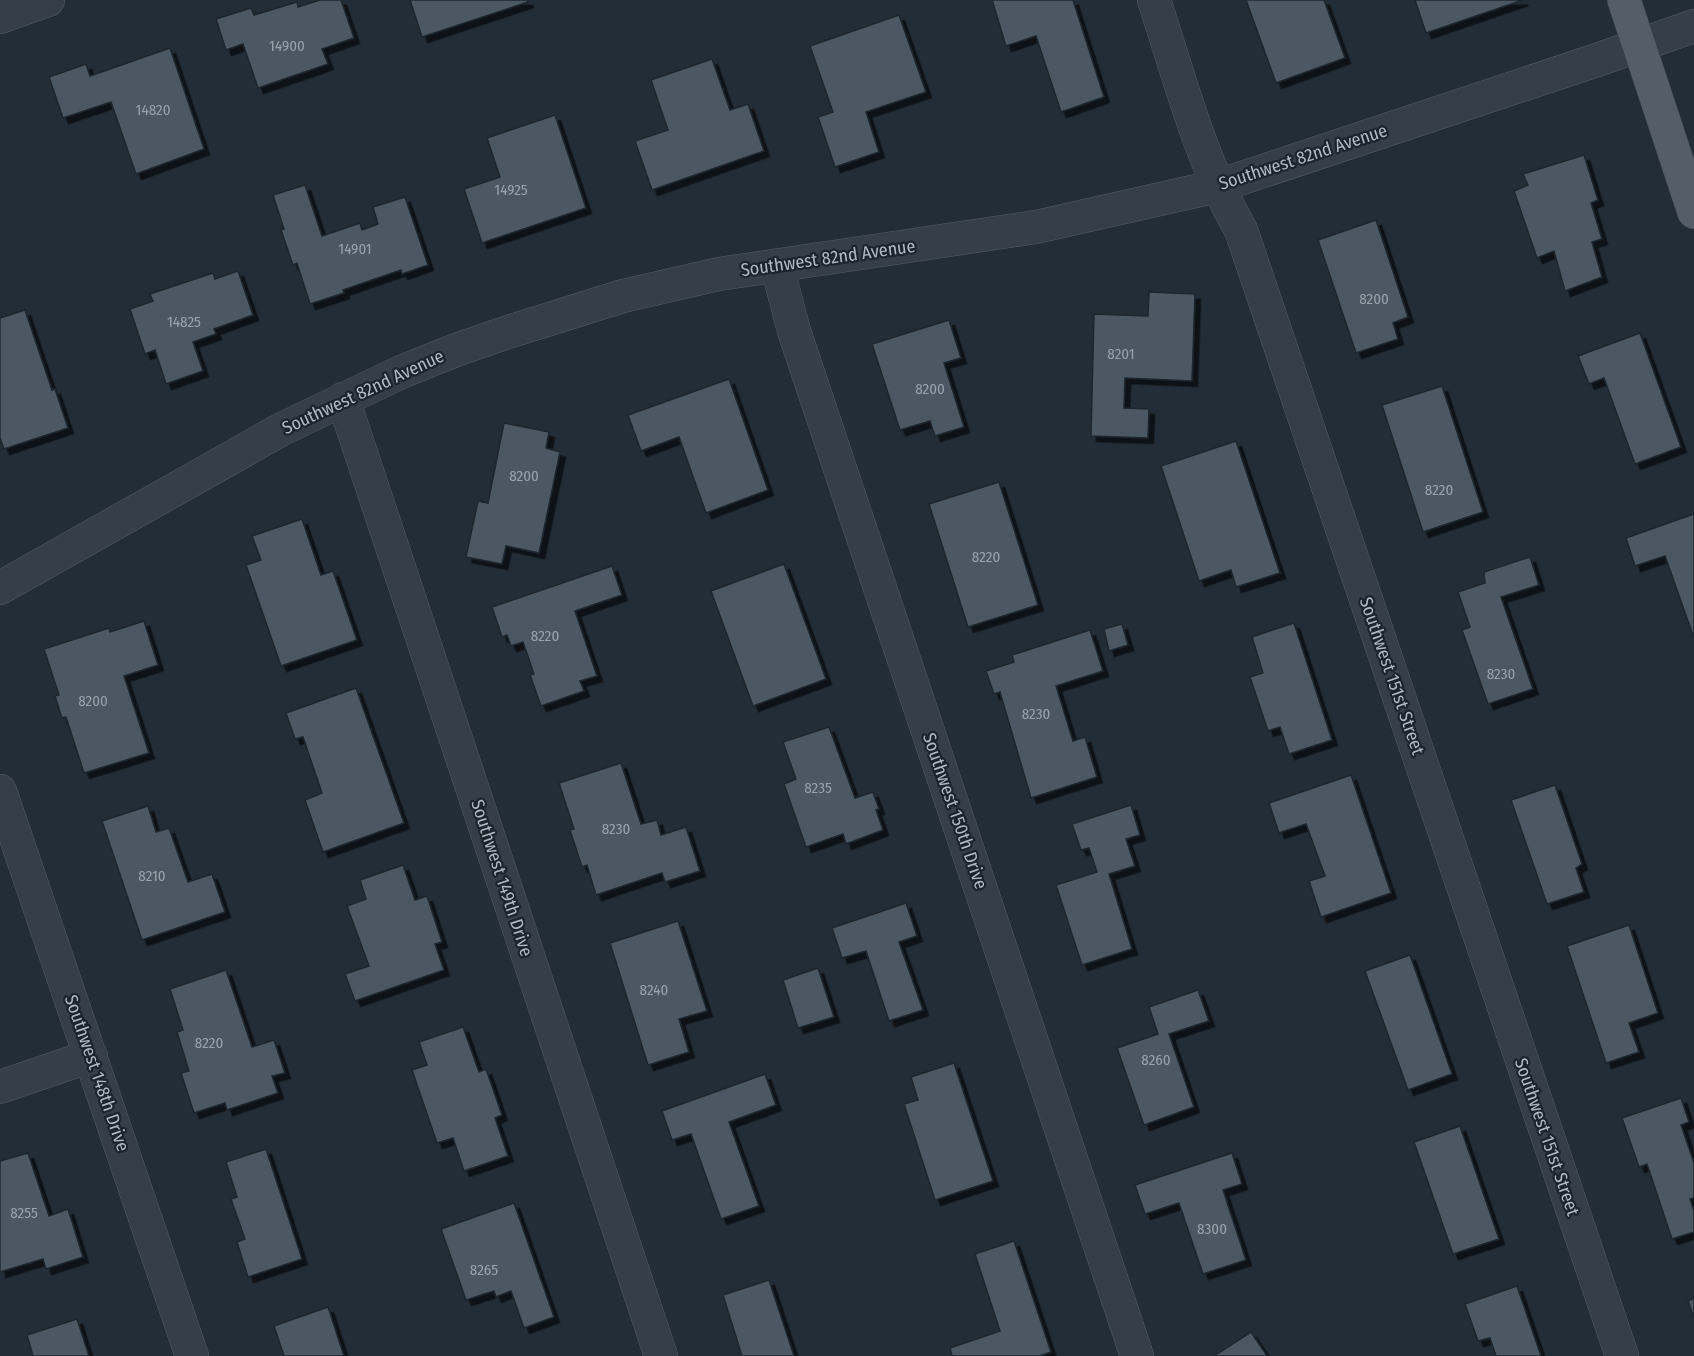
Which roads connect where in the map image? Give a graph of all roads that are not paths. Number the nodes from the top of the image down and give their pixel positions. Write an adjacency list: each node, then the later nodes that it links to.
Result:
1 (48, 0): 4 (street)
2 (1154, 0): 7 (street, Southwest 151st Street)
3 (1624, 0): 6 (main road)
4 (0, 16)
5 (1694, 26): 6 (street, Southwest 82nd Avenue)
6 (1640, 46): 7 (street, Southwest 82nd Avenue); 8 (main road)
7 (1218, 186): 9 (street, Southwest 82nd Avenue); 18 (street, Southwest 151st Street)
8 (1694, 212)
9 (777, 266): 10 (street, Southwest 82nd Avenue); 17 (street, Southwest 150th Drive)
10 (343, 399): 11 (street, Southwest 82nd Avenue); 16 (street, Southwest 149th Drive)
11 (0, 588)
12 (0, 791): 13 (street, Southwest 148th Drive)
13 (91, 1056): 14 (street); 15 (street, Southwest 148th Drive)
14 (0, 1086)
15 (192, 1356)
16 (662, 1356)
17 (1137, 1356)
18 (1622, 1356)

